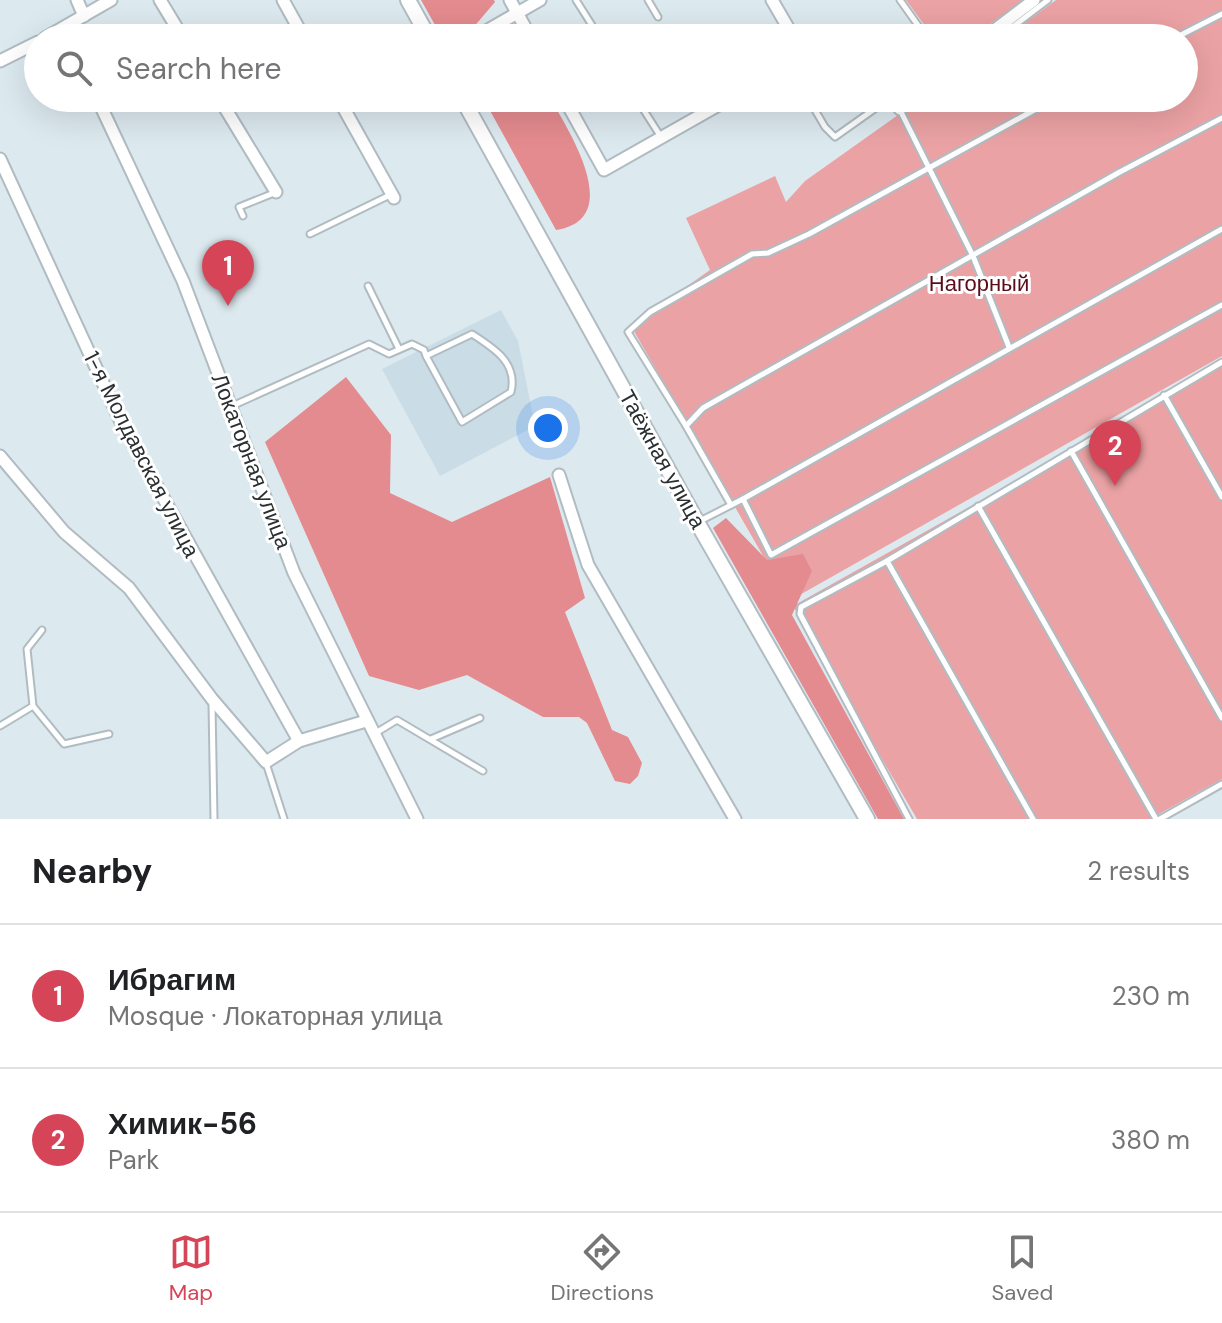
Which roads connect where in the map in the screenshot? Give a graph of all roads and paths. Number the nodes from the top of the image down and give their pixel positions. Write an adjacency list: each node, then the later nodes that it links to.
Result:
1 (77, 0): 16 (street)
2 (111, 0): 16 (street)
3 (160, 0): 19 (street)
4 (283, 0): 20 (street)
5 (408, 0): 21 (street)
6 (510, 0): 14 (street)
7 (540, 0): 14 (street)
8 (576, 0): 24 (lane)
9 (648, 0): 17 (lane)
10 (772, 0): 25 (street)
11 (900, 0): 26 (lane)
12 (1048, 0): 28 (lane)
13 (1026, 2): 27 (street)
14 (517, 13): 22 (street); 23 (street)
15 (1222, 14): 29 (lane)
16 (84, 16): 18 (street)
17 (658, 17)
18 (76, 24)
19 (175, 24)
20 (296, 24)
21 (421, 24)
22 (498, 24)
23 (523, 24)
24 (591, 24)
25 (786, 24)
26 (917, 24)
27 (1000, 24)
28 (1016, 24)
29 (1198, 26)
30 (24, 49): 31 (street)
31 (0, 61)
32 (104, 112): 60 (street, Локаторная улица)
33 (227, 112): 47 (street)
34 (346, 112): 48 (street)
35 (470, 112): 69 (street, Таёжная улица)
36 (572, 112): 44 (street)
37 (645, 112): 44 (lane)
38 (698, 112): 44 (street)
39 (816, 112): 40 (lane)
40 (870, 112)
41 (901, 112): 46 (lane)
42 (1031, 112): 46 (lane)
43 (1222, 118): 52 (lane)
44 (661, 138)
45 (0, 159): 81 (street, 1-я Молдавская улица)
46 (927, 169): 52 (lane); 61 (lane)
47 (276, 192): 49 (lane)
48 (393, 196): 51 (lane)
49 (243, 216)
50 (1222, 229): 55 (lane)
51 (310, 234)
52 (973, 256): 55 (lane); 61 (lane)
53 (368, 286): 56 (lane)
54 (1222, 305): 66 (lane)
55 (1009, 347): 66 (lane)
56 (400, 350): 57 (lane); 60 (lane)
57 (426, 356): 57 (lane)
58 (1222, 362): 59 (lane)
59 (1164, 395): 62 (lane); 65 (lane)
60 (231, 406): 76 (street, Локаторная улица)
61 (686, 426): 67 (lane)
62 (1071, 451): 68 (lane); 75 (lane)
63 (0, 456): 72 (street)
64 (559, 475): 89 (street)
65 (1222, 497)
66 (743, 499): 67 (lane)
67 (731, 505): 69 (lane)
68 (978, 506): 70 (lane); 93 (lane)
69 (697, 522): 90 (street, Таёжная улица)
70 (887, 561): 91 (lane); 92 (lane)
71 (42, 630): 73 (lane)
72 (212, 699): 82 (street); 86 (lane)
73 (33, 706): 77 (lane); 78 (lane)
74 (480, 718): 80 (lane)
75 (1222, 718)
76 (366, 721): 79 (street, Локаторная улица); 81 (street)
77 (0, 726)
78 (109, 734)
79 (373, 735): 80 (lane); 88 (street, Локаторная улица)
80 (431, 739): 83 (lane)
81 (299, 741): 82 (street)
82 (266, 762): 85 (lane)
83 (483, 771)
84 (1222, 784): 93 (lane)
85 (283, 816): 87 (lane)
86 (214, 819)
87 (290, 819)
88 (417, 819)
89 (735, 819)
90 (867, 819)
91 (909, 819)
92 (1033, 819)
93 (1158, 819)

